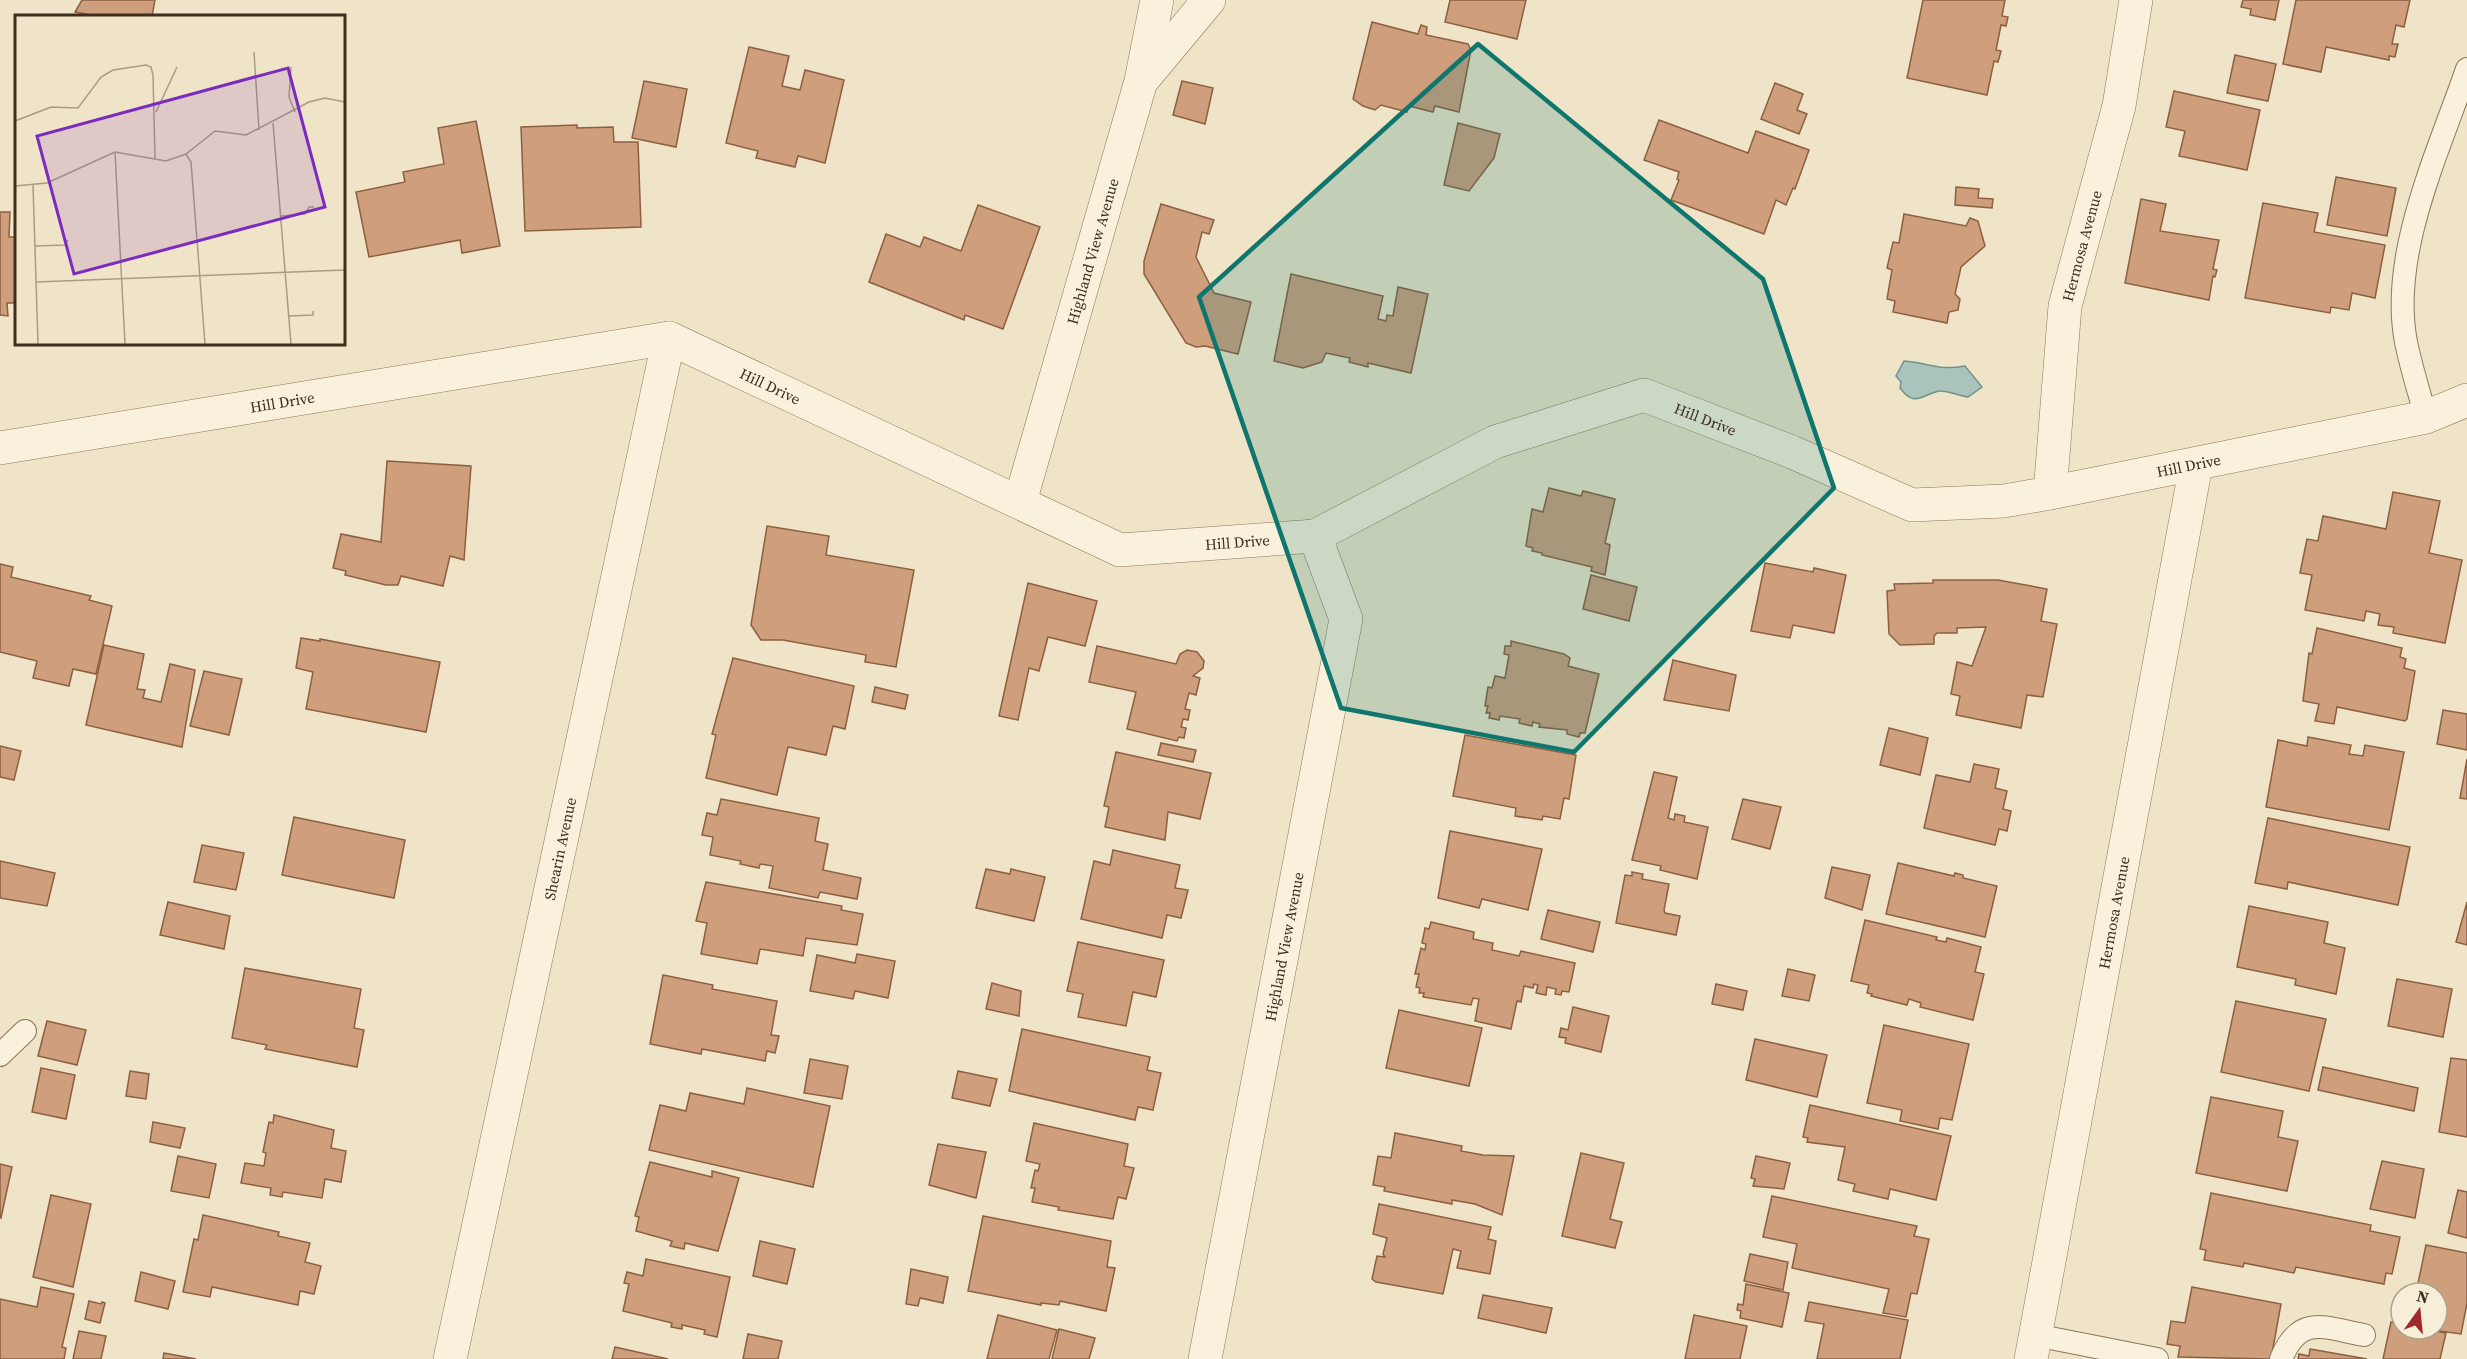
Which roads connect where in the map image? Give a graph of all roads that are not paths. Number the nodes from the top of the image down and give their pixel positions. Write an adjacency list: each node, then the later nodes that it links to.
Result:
1 (1157, 0): 5 (street, Highland View Avenue)
2 (1209, 0): 5 (street)
3 (2136, 0): 11 (street, Hermosa Avenue)
4 (2467, 69): 8 (lane)
5 (1141, 81): 12 (street, Highland View Avenue)
6 (669, 338): 9 (street, Hill Drive); 12 (street, Hill Drive); 18 (street, Shearin Avenue)
7 (2467, 400): 8 (street, Hill Drive)
8 (2426, 417): 10 (street, Hill Drive)
9 (0, 448)
10 (2196, 465): 11 (street, Hill Drive); 17 (street, Hermosa Avenue)
11 (2050, 493): 13 (street, Hill Drive)
12 (1020, 502): 13 (street, Hill Drive)
13 (1316, 536): 19 (street, Highland View Avenue)
14 (25, 1031): 15 (lane)
15 (0, 1055)
16 (2364, 1335): 21 (lane)
17 (2033, 1347): 20 (lane)
18 (450, 1359)
19 (1205, 1359)
20 (2157, 1359)
21 (2282, 1359)

